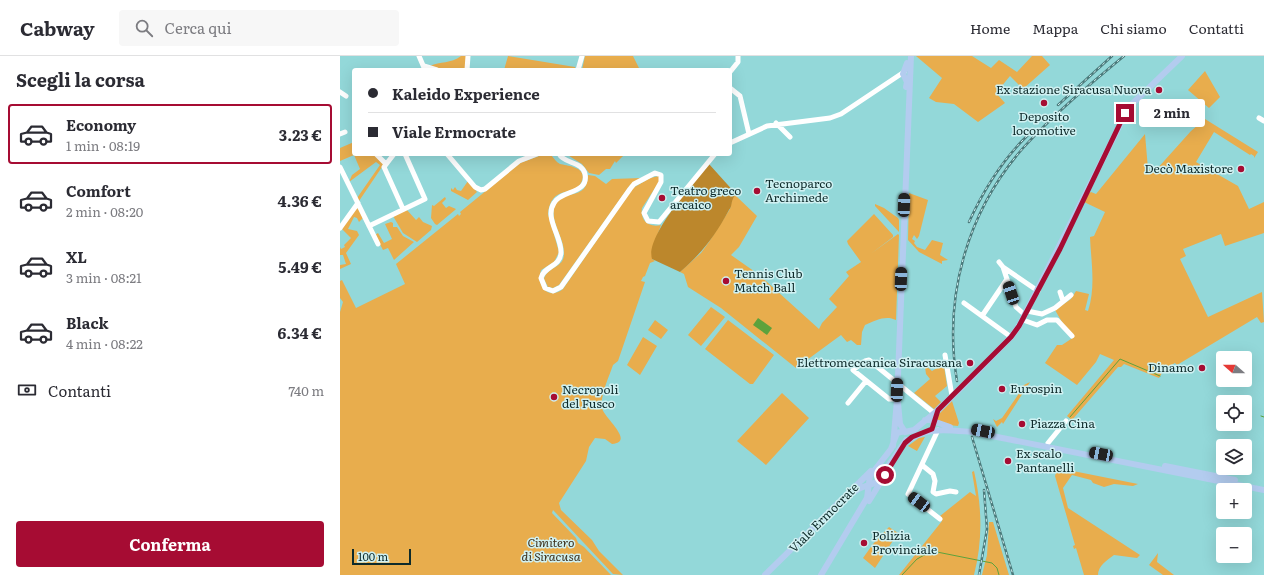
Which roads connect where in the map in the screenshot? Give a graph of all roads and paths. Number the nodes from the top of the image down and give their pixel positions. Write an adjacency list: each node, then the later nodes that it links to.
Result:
1 (420, 56): 7 (street)
2 (468, 56): 8 (street)
3 (582, 56): 9 (street)
4 (738, 56): 10 (street)
5 (909, 56): 11 (main road)
6 (1182, 56): 36 (main road)
7 (425, 68)
8 (467, 68)
9 (579, 68)
10 (732, 70)
11 (907, 75): 15 (street); 47 (main road)
12 (732, 90): 16 (street)
13 (340, 92): 14 (street)
14 (346, 96)
15 (776, 123): 16 (street); 17 (street)
16 (749, 134): 18 (street)
17 (790, 137)
18 (732, 142)
19 (378, 156): 26 (street)
20 (392, 156): 26 (street)
21 (406, 156): 29 (street)
22 (449, 156): 23 (street)
23 (532, 156)
24 (560, 156): 25 (street)
25 (713, 156)
26 (385, 165): 29 (street)
27 (340, 167): 28 (street)
28 (358, 203): 30 (street); 31 (street)
29 (403, 210): 30 (street)
30 (369, 226): 32 (street)
31 (340, 228)
32 (378, 244)
33 (999, 262): 34 (street)
34 (1003, 267): 35 (street); 36 (street)
35 (1007, 279): 41 (street); 42 (street)
36 (1038, 291): 42 (main road)
37 (1060, 292): 39 (street)
38 (1072, 295): 39 (street)
39 (1063, 300): 42 (street)
40 (964, 303): 41 (street)
41 (982, 316): 44 (street)
42 (1025, 316): 43 (street); 44 (main road)
43 (1072, 336)
44 (1011, 337): 48 (main road)
45 (945, 355): 48 (street)
46 (866, 381): 47 (street); 49 (street); 50 (street)
47 (898, 382): 49 (main road); 51 (street)
48 (952, 396): 51 (main road)
49 (897, 400): 54 (main road); 57 (main road)
50 (848, 403)
51 (936, 411): 53 (main road)
52 (1066, 422): 56 (street)
53 (930, 425): 54 (main road); 55 (main road); 56 (main road); 60 (street); 65 (main road)
54 (904, 432): 55 (main road); 57 (main road)
55 (905, 443): 59 (main road)
56 (1048, 443): 63 (main road)
57 (893, 446): 58 (main road)
58 (883, 460): 61 (main road); 68 (main road, Viale Ermocrate)
59 (891, 463): 62 (main road); 64 (main road)
60 (922, 466): 66 (street); 67 (street)
61 (874, 472): 62 (main road); 64 (main road)
62 (882, 476): 64 (main road)
63 (1264, 486)
64 (869, 488): 68 (main road); 70 (main road)
65 (1264, 490)
66 (956, 492)
67 (940, 519)
68 (823, 520): 69 (main road, Viale Ermocrate)
69 (765, 575)
70 (821, 575)

